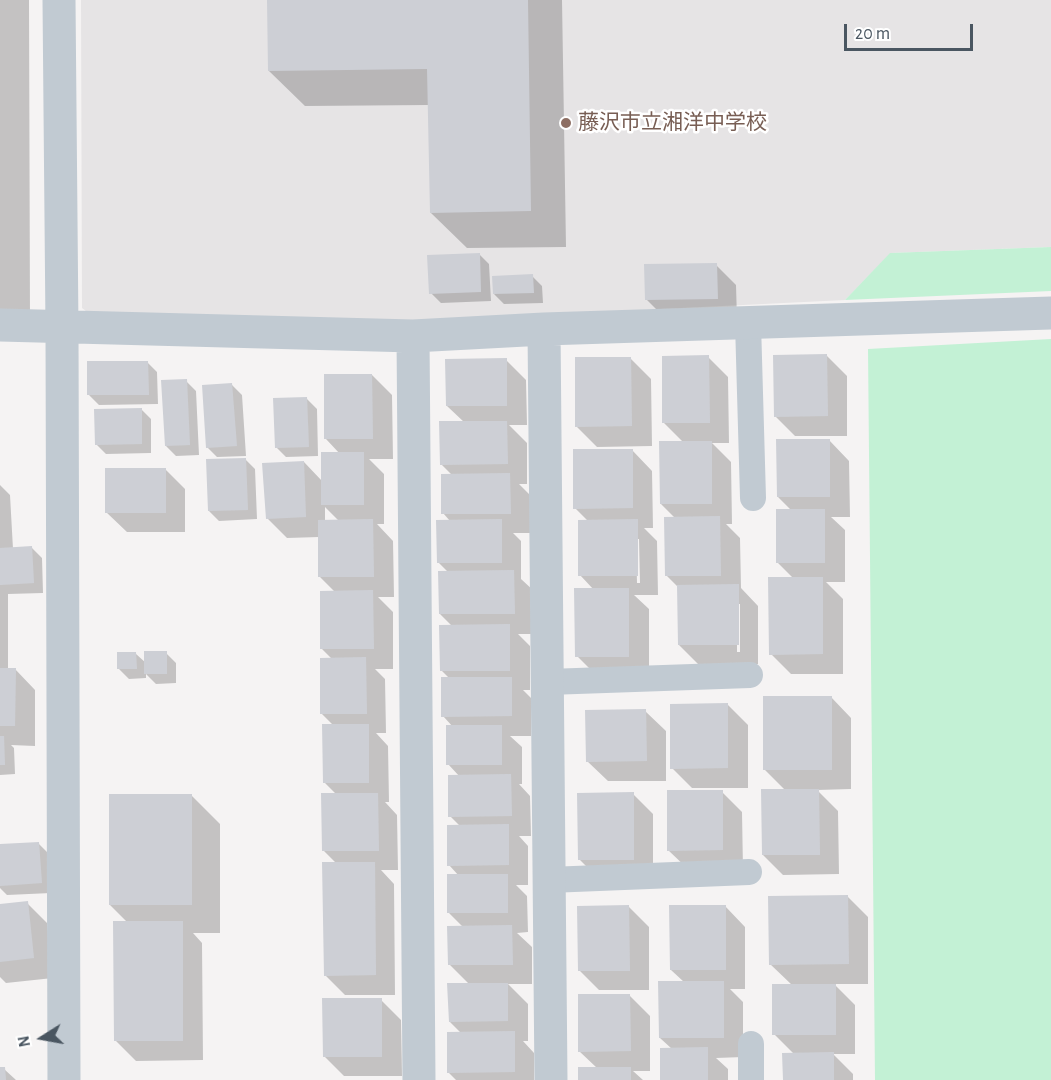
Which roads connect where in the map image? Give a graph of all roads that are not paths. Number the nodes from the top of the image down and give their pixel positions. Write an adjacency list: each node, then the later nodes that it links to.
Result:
1 (59, 0): 5 (street)
2 (1051, 313): 3 (street)
3 (748, 323): 6 (street); 8 (lane)
4 (0, 325): 5 (street)
5 (62, 328): 7 (street); 14 (street)
6 (544, 329): 7 (street); 10 (street)
7 (413, 336): 15 (street)
8 (753, 498)
9 (750, 675): 10 (lane)
10 (548, 681): 12 (street)
11 (749, 872): 12 (lane)
12 (549, 880): 16 (street)
13 (751, 1044): 17 (lane)
14 (64, 1080)
15 (419, 1080)
16 (550, 1080)
17 (751, 1080)

